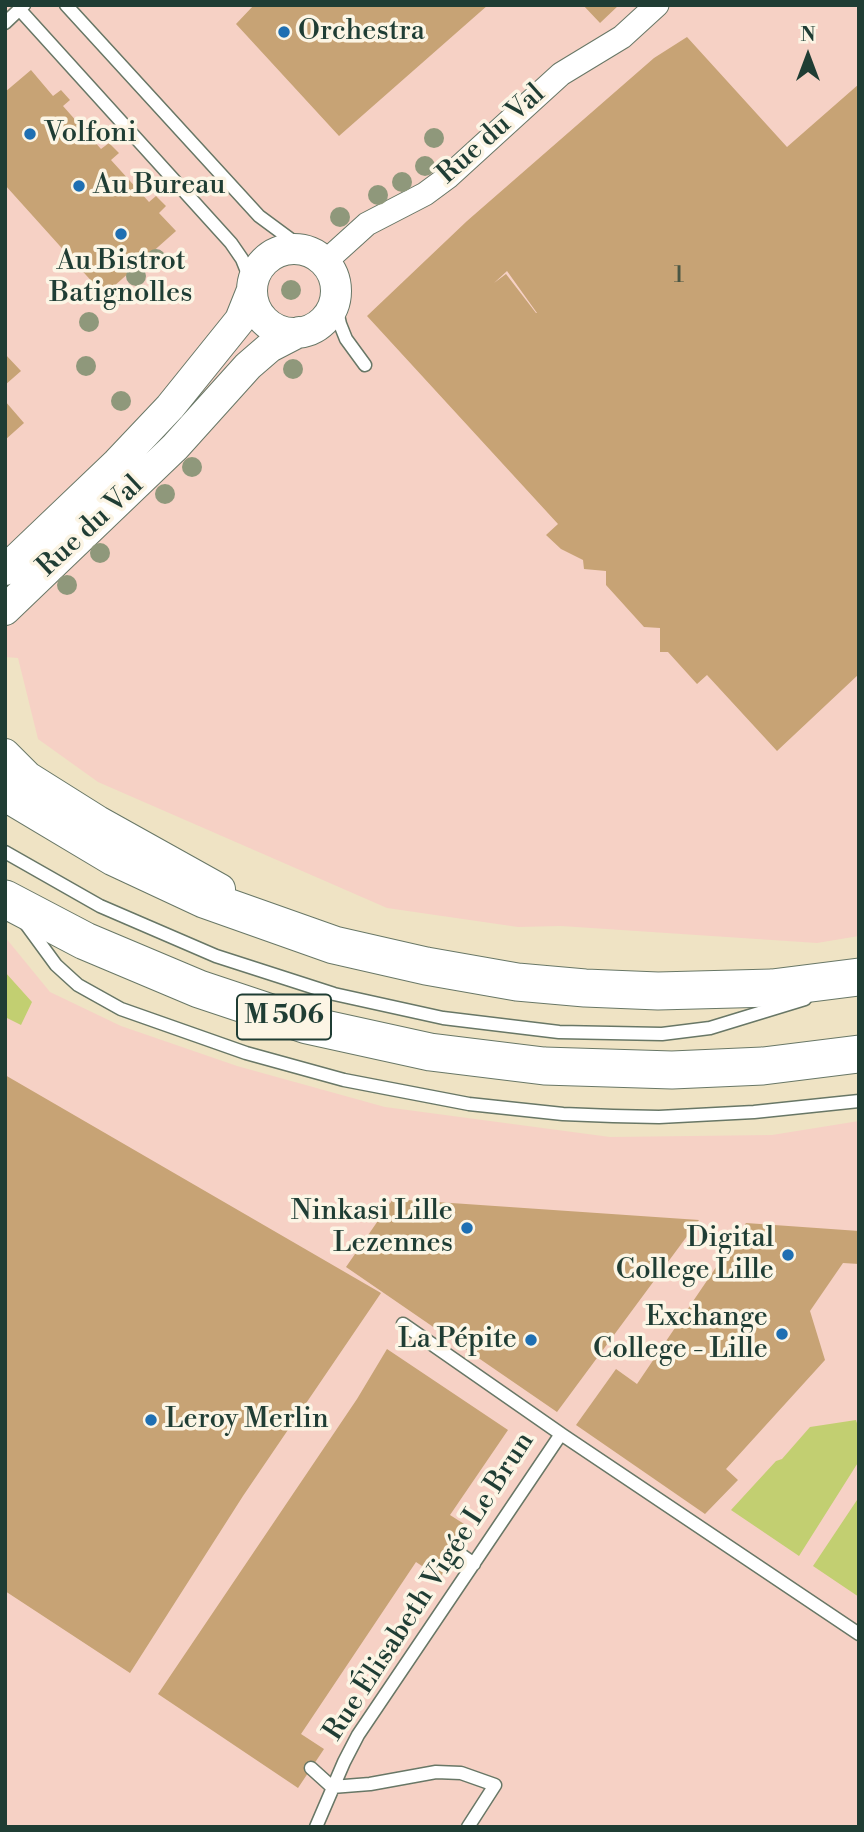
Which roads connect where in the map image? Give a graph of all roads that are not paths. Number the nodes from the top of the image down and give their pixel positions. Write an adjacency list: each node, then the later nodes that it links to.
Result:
1 (66, 5): 5 (lane)
2 (657, 5): 5 (street, Rue du Val)
3 (22, 7): 4 (lane); 6 (lane)
4 (5, 23)
5 (315, 256): 6 (street); 7 (street)
6 (252, 287): 8 (street); 10 (street, Rue du Val)
7 (335, 302): 8 (street); 9 (lane)
8 (299, 332): 11 (street, Rue du Val)
9 (365, 365)
10 (5, 570)
11 (5, 610)
12 (5, 754): 16 (street)
13 (5, 792): 16 (main road)
14 (5, 852): 17 (lane)
15 (8, 901): 20 (main road, M 506); 21 (lane)
16 (303, 935): 17 (main road)
17 (859, 979)
18 (859, 1034): 20 (main road, M 506)
19 (859, 1055): 20 (main road, M 506)
20 (722, 1068)
21 (859, 1101)
22 (403, 1324): 23 (lane)
23 (561, 1434): 25 (lane, Rue Élisabeth Vigée Le Brun); 26 (lane, Rue Élisabeth Vigée Le Brun)
24 (457, 1552): 25 (lane)
25 (474, 1564): 28 (lane, Rue Élisabeth Vigée Le Brun)
26 (859, 1634)
27 (311, 1768): 28 (lane)
28 (332, 1787): 29 (lane, Rue Élisabeth Vigée Le Brun); 30 (lane)
29 (316, 1827)
30 (468, 1827)

